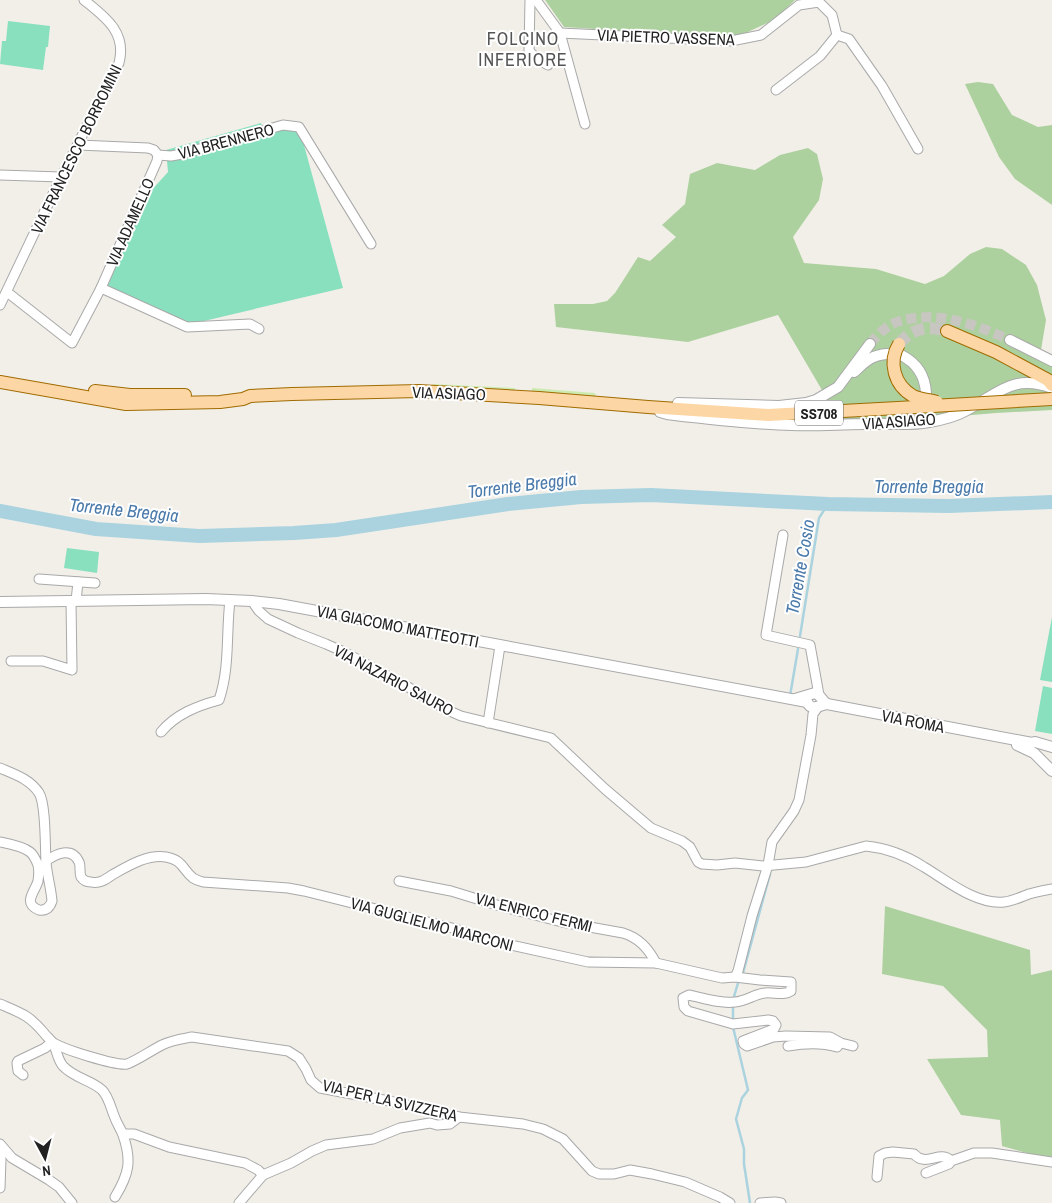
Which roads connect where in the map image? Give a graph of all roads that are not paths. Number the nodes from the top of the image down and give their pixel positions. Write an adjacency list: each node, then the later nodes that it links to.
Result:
1 (84, 0): 9 (street, VIA FRANCESCO BORROMINI)
2 (530, 0): 6 (street)
3 (536, 0): 4 (street)
4 (560, 33): 5 (street, VIA PIETRO VASSENA); 8 (street)
5 (837, 35): 7 (street); 10 (street)
6 (548, 65)
7 (776, 90)
8 (585, 124)
9 (78, 145): 11 (street, VIA BRENNERO); 13 (street, VIA FRANCESCO BORROMINI)
10 (918, 149)
11 (158, 155): 14 (street, VIA BRENNERO); 15 (street, VIA ADAMELLO)
12 (0, 175): 13 (street)
13 (60, 177): 16 (street, VIA FRANCESCO BORROMINI)
14 (371, 244)
15 (100, 288): 16 (street, VIA ADAMELLO); 18 (street, VIA ADAMELLO)
16 (7, 292): 17 (street, VIA FRANCESCO BORROMINI)
17 (0, 305)
18 (258, 329)
19 (947, 331): 27 (main road, SS708)
20 (1010, 340): 24 (street)
21 (870, 344): 28 (street, VIA ASIAGO / SS708)
22 (900, 349): 29 (street, SS708); 32 (main road, SS708, bridge)
23 (887, 354): 28 (street, SS708)
24 (1052, 361)
25 (0, 375): 30 (main road, VIA ASIAGO)
26 (0, 382): 30 (main road, VIA ASIAGO)
27 (1052, 386): 35 (street, VIA ASIAGO / SS708)
28 (838, 387): 33 (street, VIA ASIAGO / SS708)
29 (926, 393)
30 (250, 396): 33 (main road, VIA ASIAGO)
31 (1052, 400): 32 (main road, SS708, bridge)
32 (951, 405): 33 (main road, SS708, bridge)
33 (648, 407): 35 (street, VIA ASIAGO / SS708)
34 (910, 419): 35 (street, SS708)
35 (895, 423)
36 (782, 535): 47 (street)
37 (40, 579): 38 (street)
38 (78, 582): 39 (street); 41 (street)
39 (95, 583)
40 (230, 600): 41 (street, VIA GIACOMO MATTEOTTI); 42 (street, VIA GIACOMO MATTEOTTI); 49 (street)
41 (74, 601): 43 (street, VIA GIACOMO MATTEOTTI); 45 (street)
42 (252, 601): 44 (street, VIA GIACOMO MATTEOTTI); 48 (street, VIA NAZARIO SAURO)
43 (0, 602)
44 (500, 646): 46 (street, VIA GIACOMO MATTEOTTI); 48 (street)
45 (11, 661)
46 (791, 699): 47 (street, VIA ROMA)
47 (816, 701): 51 (street, VIA ROMA); 56 (street)
48 (488, 722): 56 (street, VIA NAZARIO SAURO)
49 (161, 732)
50 (1051, 746): 51 (street)
51 (1035, 748): 53 (street, VIA ROMA)
52 (0, 768): 55 (street)
53 (1052, 771)
54 (0, 842): 55 (street)
55 (46, 860): 59 (street, VIA GUGLIELMO MARCONI)
56 (768, 865): 58 (street); 60 (street)
57 (399, 881): 59 (street, VIA ENRICO FERMI)
58 (1052, 889)
59 (656, 963): 60 (street, VIA GUGLIELMO MARCONI)
60 (735, 977): 63 (street, VIA GUGLIELMO MARCONI)
61 (0, 1004): 62 (street)
62 (52, 1042): 66 (street); 67 (street, VIA PER LA SVIZZERA); 68 (street)
63 (840, 1043): 64 (street); 65 (street)
64 (788, 1046)
65 (853, 1046)
66 (23, 1074)
67 (459, 1117): 74 (street); 80 (street, VIA PER LA SVIZZERA)
68 (123, 1134): 74 (street); 77 (street)
69 (0, 1144): 78 (street)
70 (0, 1151): 76 (street)
71 (951, 1161): 72 (street); 73 (street); 75 (street)
72 (1052, 1162)
73 (926, 1173)
74 (263, 1174): 79 (street)
75 (876, 1177)
76 (0, 1188)
77 (115, 1197)
78 (72, 1203)
79 (239, 1203)
80 (730, 1203)
81 (760, 1203): 82 (street)
82 (781, 1203)

